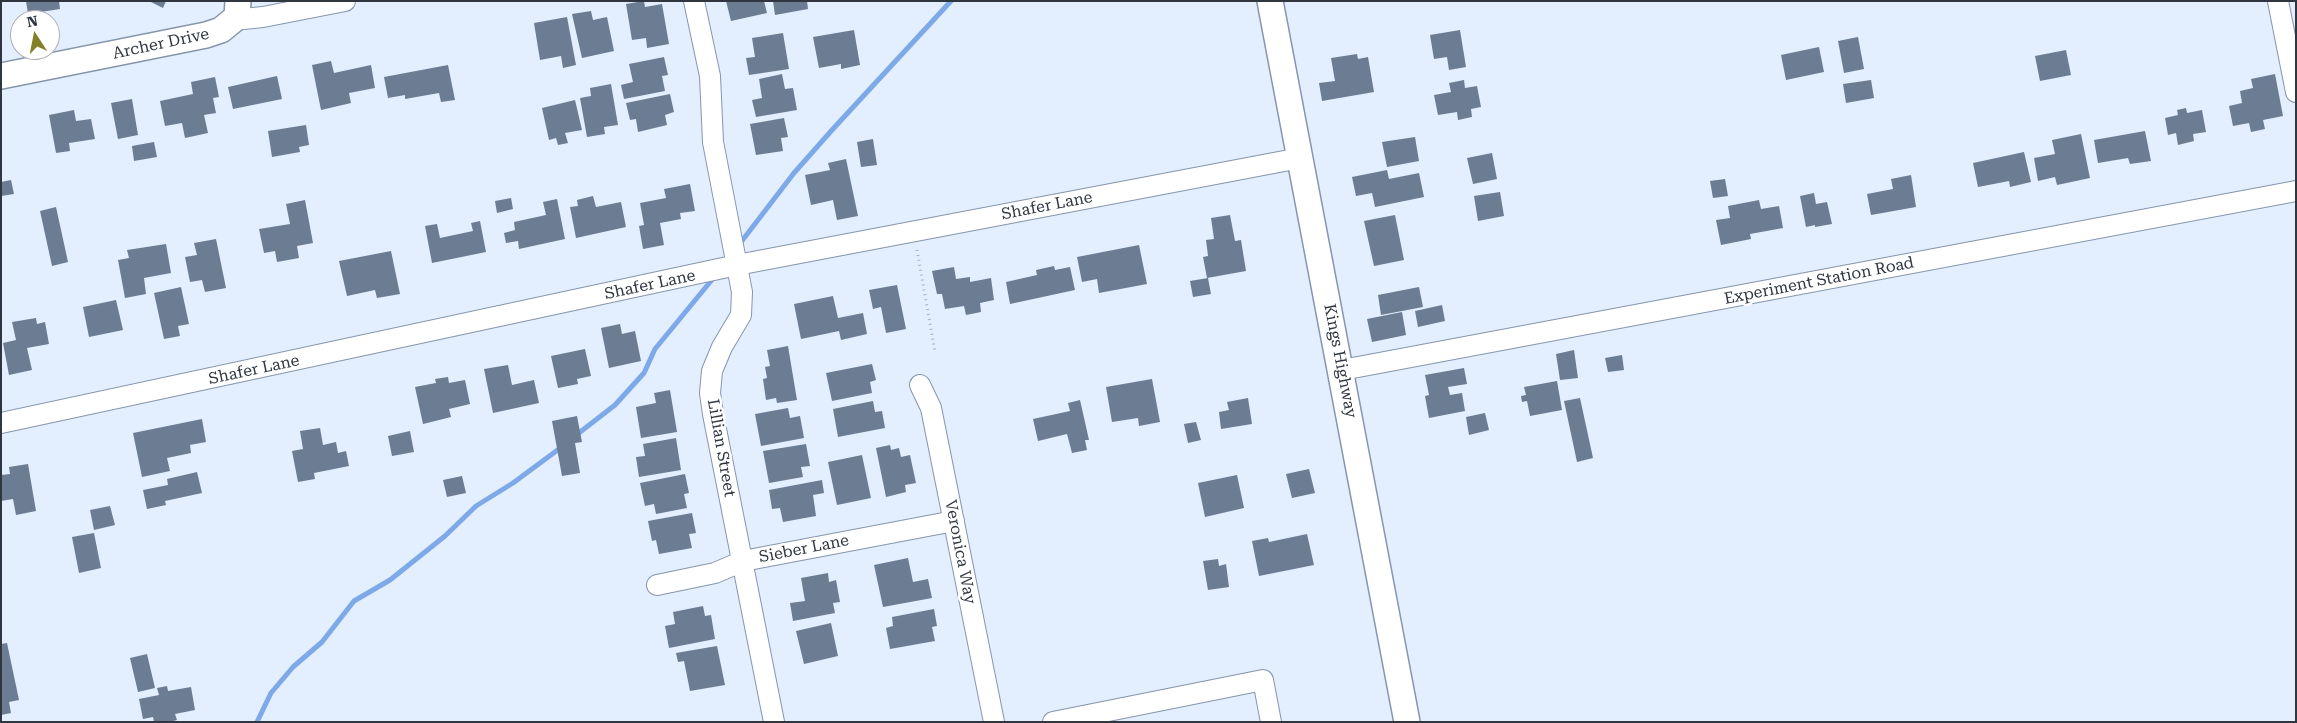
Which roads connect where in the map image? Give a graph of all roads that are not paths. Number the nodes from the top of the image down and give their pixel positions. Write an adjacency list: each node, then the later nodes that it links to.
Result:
1 (345, 1): 5 (street, Archer Drive)
2 (694, 1): 10 (street, Lillian Street)
3 (1270, 1): 8 (street, Kings Highway)
4 (2278, 1): 7 (street)
5 (237, 9): 6 (street, Archer Drive)
6 (1, 76)
7 (2296, 92)
8 (1300, 158): 10 (street, Shafer Lane); 11 (street, Kings Highway)
9 (2296, 191): 11 (street, Experiment Station Road)
10 (737, 265): 13 (street, Shafer Lane); 15 (street, Lillian Street)
11 (1342, 370): 21 (street, Kings Highway)
12 (920, 385): 14 (street, Veronica Way)
13 (1, 423)
14 (954, 521): 15 (street, Sieber Lane); 18 (street, Veronica Way)
15 (742, 561): 16 (street, Sieber Lane); 17 (street, Lillian Street)
16 (657, 585)
17 (774, 722)
18 (994, 722)
19 (1053, 722): 20 (street)
20 (1271, 722)
21 (1407, 722)

